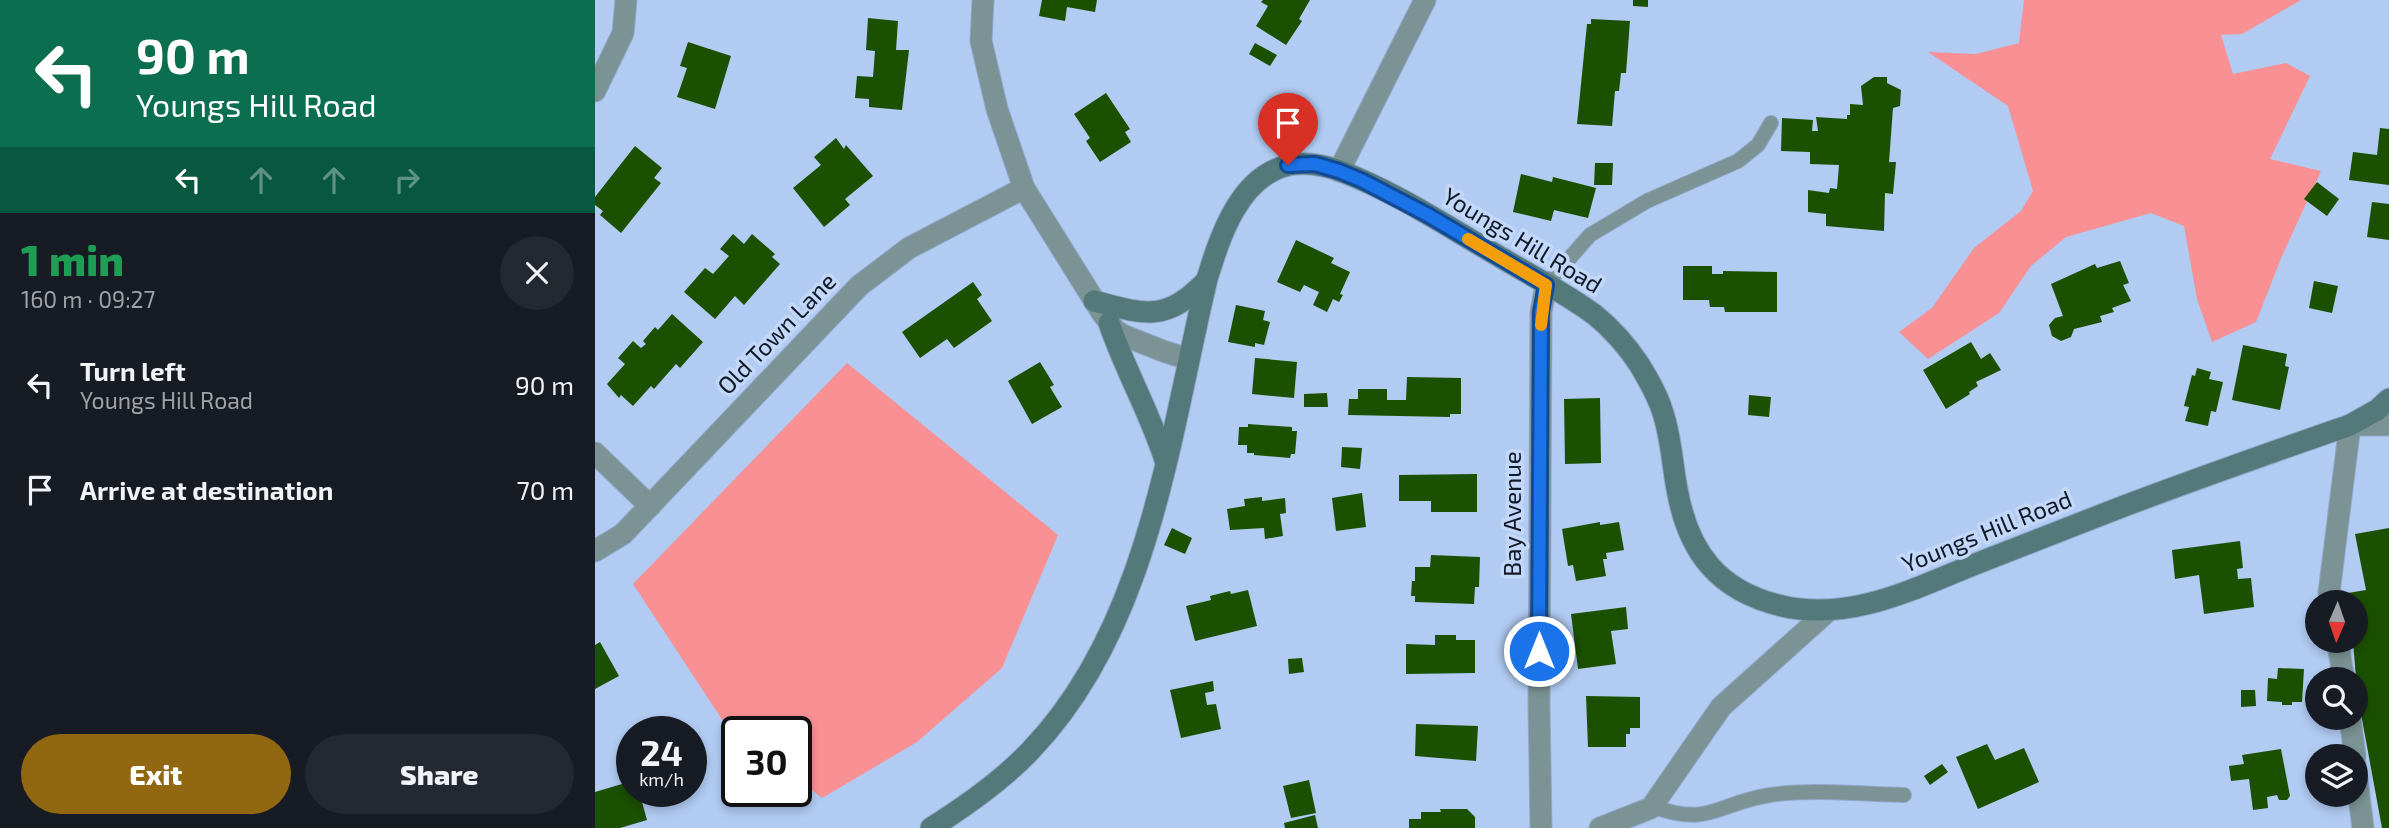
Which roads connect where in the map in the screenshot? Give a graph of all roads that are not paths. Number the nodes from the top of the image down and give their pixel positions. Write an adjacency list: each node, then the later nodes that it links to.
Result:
1 (626, 0): 4 (street)
2 (983, 0): 7 (street)
3 (1425, 0): 6 (street)
4 (595, 91)
5 (1771, 123): 9 (lane)
6 (1339, 171): 8 (street, Youngs Hill Road); 9 (street, Youngs Hill Road)
7 (1024, 188): 10 (street); 18 (street, Old Town Lane)
8 (1207, 279): 10 (street); 12 (street, Youngs Hill Road)
9 (1546, 285): 21 (street, Youngs Hill Road); 26 (street, Bay Avenue)
10 (1094, 301): 11 (street)
11 (1109, 323): 12 (street); 17 (street)
12 (1188, 359): 17 (street, Youngs Hill Road)
13 (2389, 399): 14 (street, Youngs Hill Road)
14 (2350, 425): 15 (street); 20 (street); 21 (street, Youngs Hill Road)
15 (2389, 425)
16 (595, 453): 18 (street)
17 (1166, 462): 25 (street, Youngs Hill Road)
18 (650, 506): 19 (street, Old Town Lane)
19 (595, 551)
20 (2329, 590)
21 (1828, 611): 23 (street)
22 (1904, 794): 23 (lane)
23 (1651, 807): 27 (street)
24 (2360, 807): 28 (street)
25 (931, 828)
26 (1541, 828)
27 (1600, 828)
28 (2363, 828)

